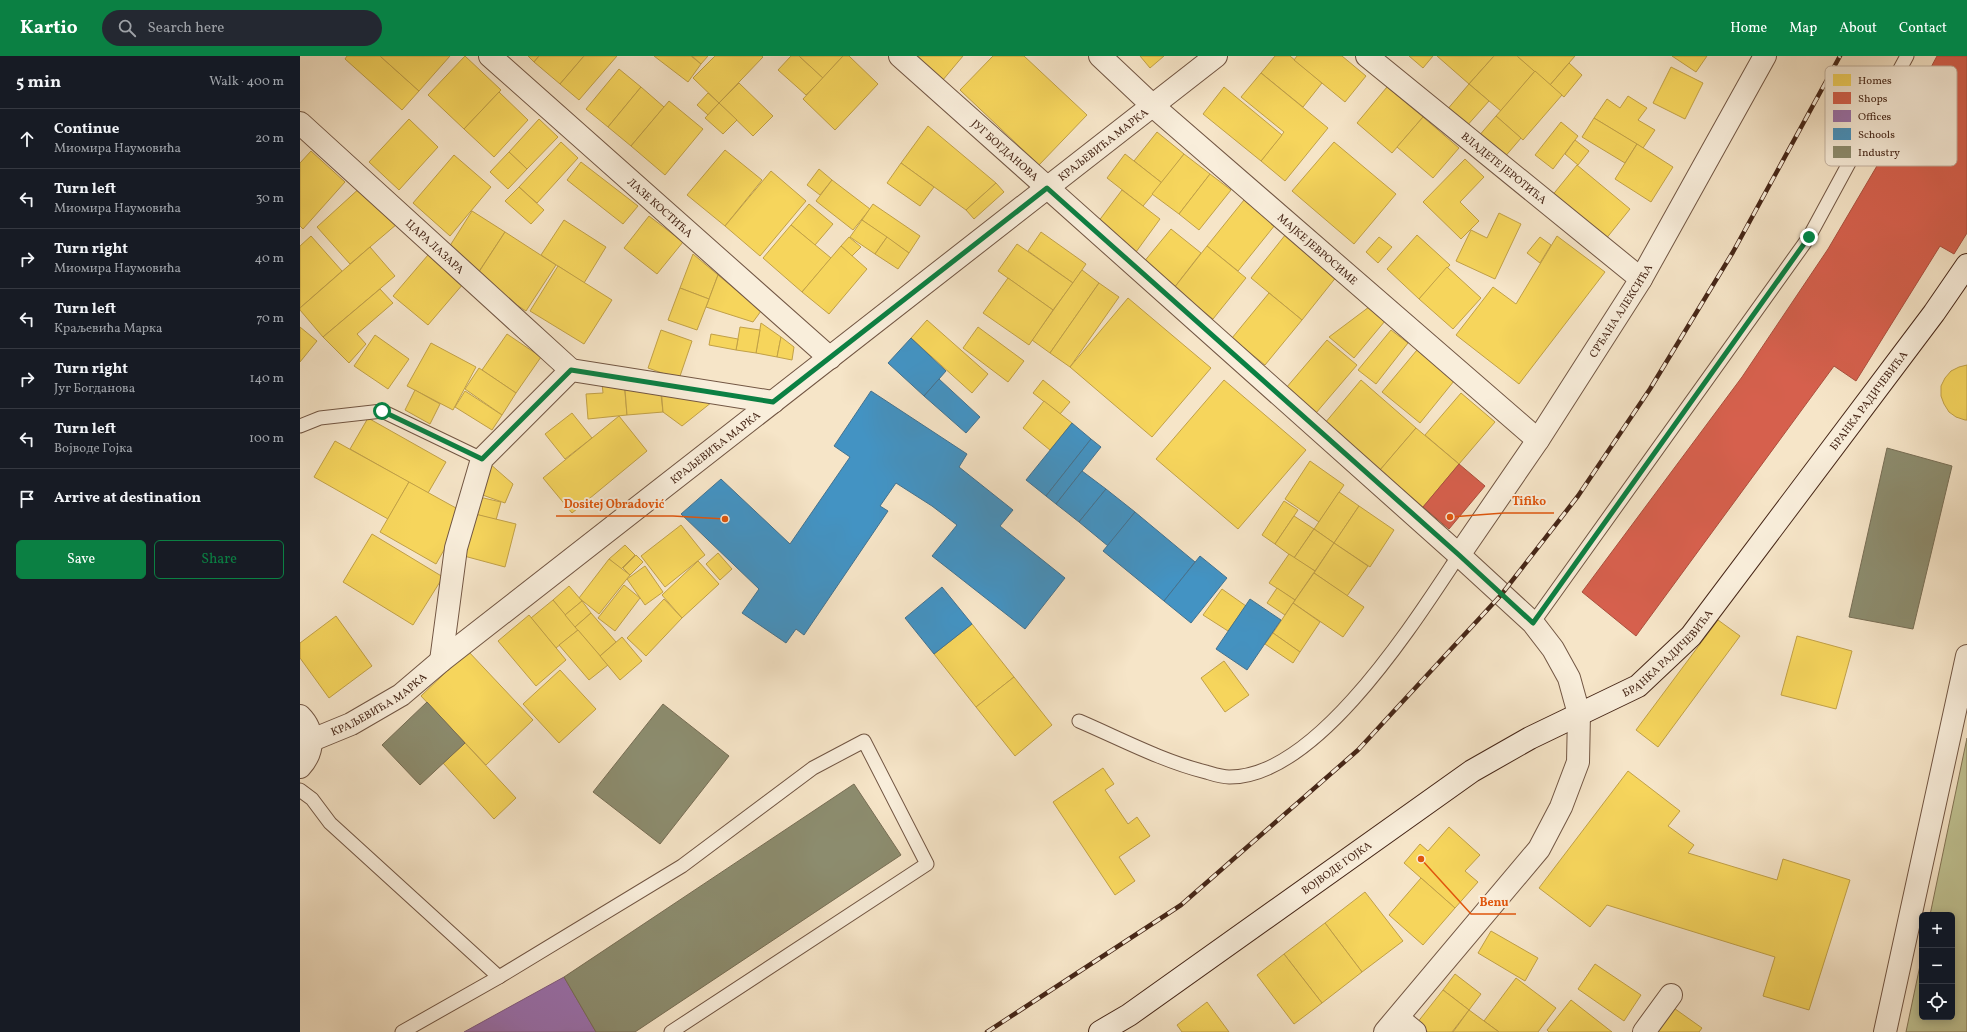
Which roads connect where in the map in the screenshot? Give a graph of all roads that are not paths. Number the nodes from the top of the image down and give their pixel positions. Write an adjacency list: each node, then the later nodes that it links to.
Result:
1 (490, 56): 15 (street, ЛАЗЕ КОСТИЋА)
2 (900, 56): 12 (street, ЈУГ БОГДАНОВА)
3 (1100, 56): 9 (street, МАЈКЕ ЈЕВРОСИМЕ)
4 (1216, 56): 9 (street, КРАЉЕВИЋА МАРКА)
5 (1367, 56): 14 (street, ВЛАДЕТЕ ЈЕРОТИЋА)
6 (1764, 56): 14 (street, СРЂАНА АЛЕКСИЋА)
7 (1907, 56): 8 (lane)
8 (1902, 66)
9 (1153, 106): 12 (street, КРАЉЕВИЋА МАРКА); 19 (street, МАЈКЕ ЈЕВРОСИМЕ)
10 (300, 123): 16 (street, ЦАРА ЛАЗАРА)
11 (1847, 166): 22 (lane)
12 (1047, 188): 15 (street, КРАЉЕВИЋА МАРКА); 21 (street, ЈУГ БОГДАНОВА)
13 (1967, 265): 25 (street, БРАНКА РАДИЧЕВИЋА)
14 (1641, 279): 19 (street, СРЂАНА АЛЕКСИЋА)
15 (830, 358): 17 (street, КРАЉЕВИЋА МАРКА)
16 (571, 370): 17 (street); 20 (street)
17 (773, 402): 24 (street, КРАЉЕВИЋА МАРКА)
18 (300, 426): 20 (lane)
19 (1538, 440): 21 (street, СРЂАНА АЛЕКСИЋА)
20 (482, 459): 24 (street)
21 (1459, 555): 22 (street, ЈУГ БОГДАНОВА); 27 (lane)
22 (1533, 623): 25 (street, ЈУГ БОГДАНОВА)
23 (1967, 656): 39 (street)
24 (441, 661): 28 (street, КРАЉЕВИЋА МАРКА)
25 (1580, 714): 33 (street); 36 (street, ВОЈВОДЕ ГОЈКА)
26 (300, 716): 28 (street)
27 (1080, 721)
28 (312, 740): 29 (street)
29 (300, 767)
30 (300, 790): 31 (lane)
31 (499, 977): 34 (lane); 35 (lane)
32 (1671, 995): 38 (street)
33 (1392, 1025): 37 (street)
34 (402, 1032)
35 (671, 1032)
36 (1100, 1032)
37 (1415, 1032)
38 (1644, 1032)
39 (1885, 1032)

